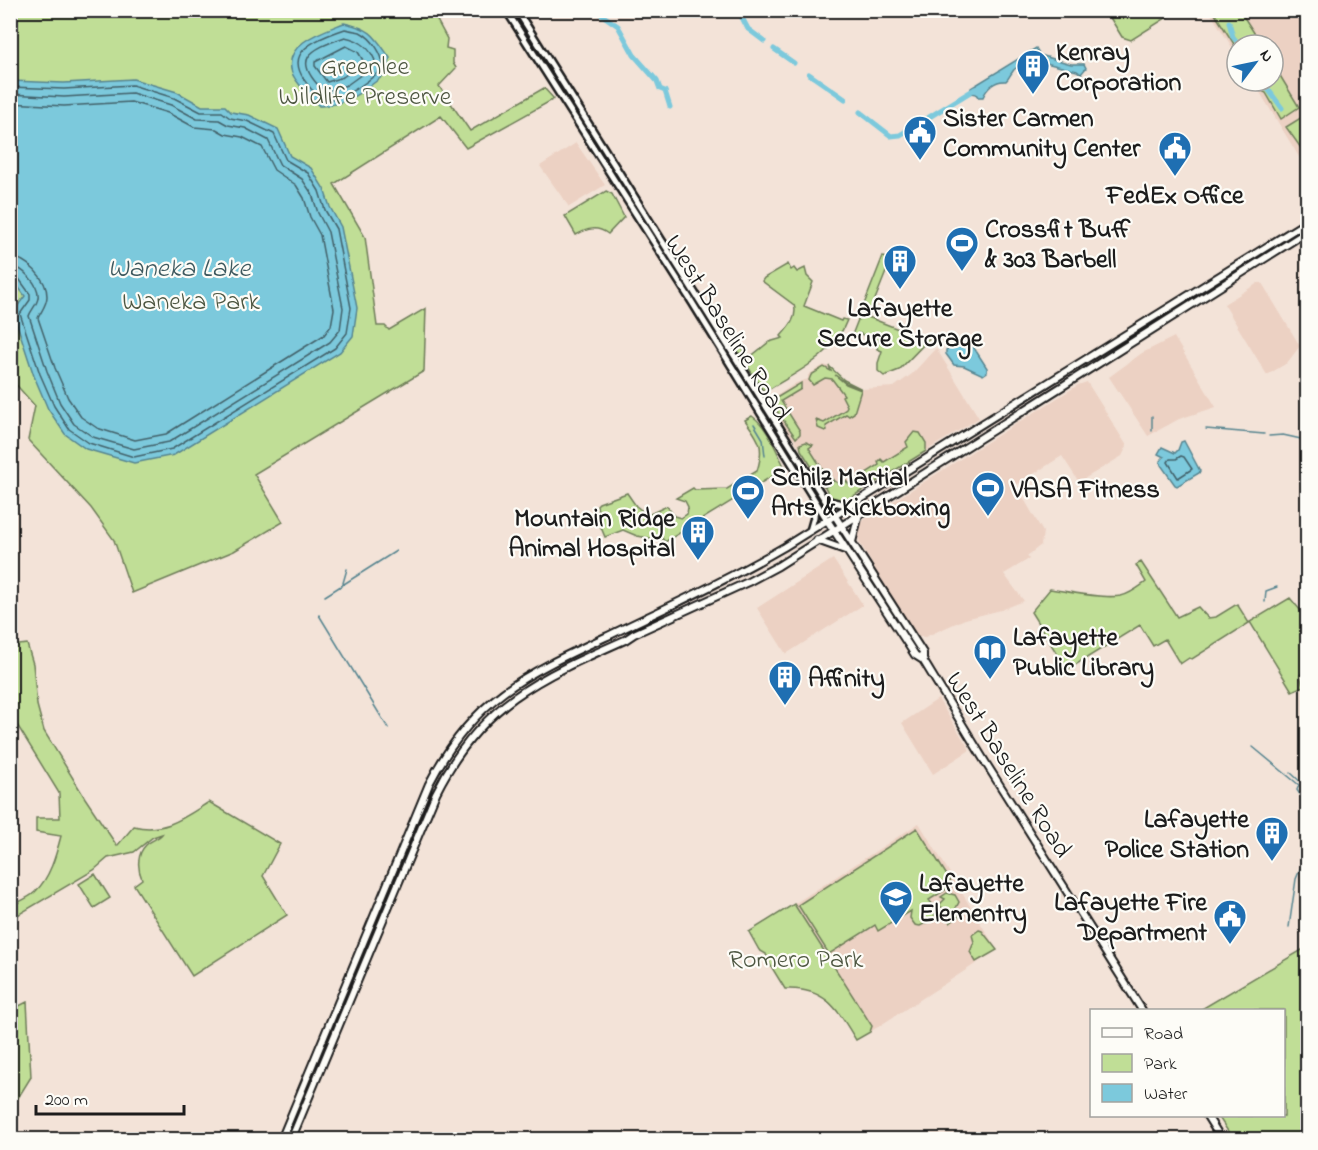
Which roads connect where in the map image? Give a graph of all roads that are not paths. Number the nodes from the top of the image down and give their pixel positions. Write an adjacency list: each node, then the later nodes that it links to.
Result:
1 (506, 10): 6 (main road, West Baseline Road)
2 (516, 10): 5 (main road, West Baseline Road)
3 (1308, 220): 7 (main road)
4 (1308, 231): 8 (main road)
5 (825, 499): 7 (main road); 9 (main road, West Baseline Road)
6 (815, 501): 10 (main road, West Baseline Road); 13 (main road)
7 (850, 506): 9 (main road)
8 (859, 514): 11 (main road); 15 (main road)
9 (835, 516): 10 (main road); 11 (main road, West Baseline Road)
10 (827, 520): 12 (main road, West Baseline Road); 13 (main road)
11 (841, 525): 12 (main road); 15 (main road, West Baseline Road)
12 (833, 530): 14 (main road); 16 (main road, West Baseline Road)
13 (810, 532): 20 (main road)
14 (817, 540): 16 (main road); 21 (main road)
15 (852, 543): 17 (main road, West Baseline Road)
16 (845, 550): 17 (main road, West Baseline Road)
17 (923, 660): 18 (main road, West Baseline Road)
18 (1141, 1009)
19 (1208, 1117): 22 (main road)
20 (280, 1140)
21 (291, 1140)
22 (1222, 1140)

